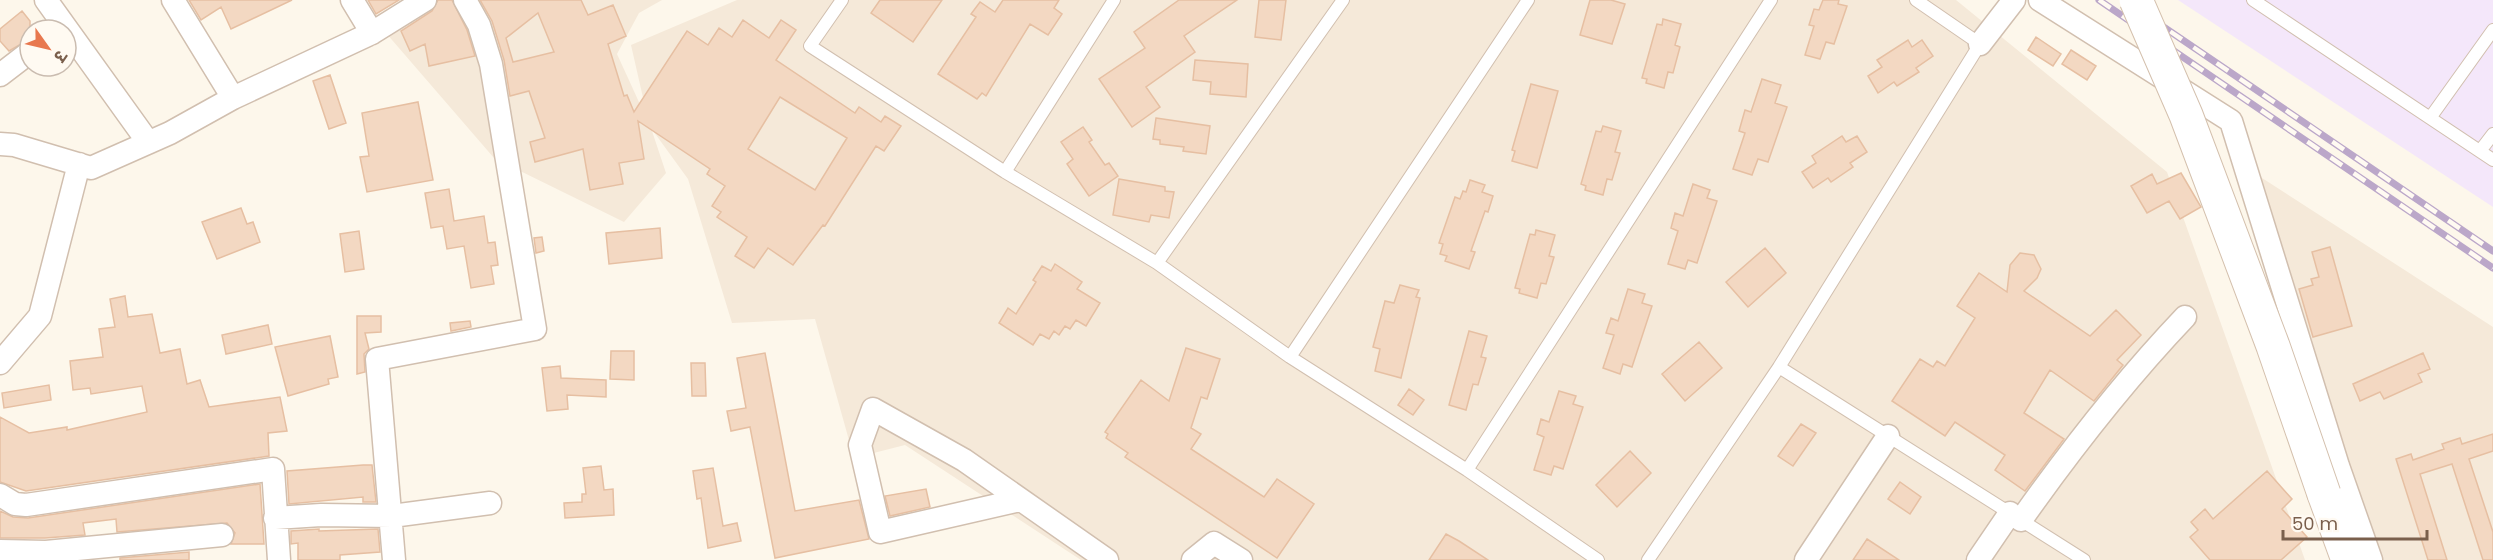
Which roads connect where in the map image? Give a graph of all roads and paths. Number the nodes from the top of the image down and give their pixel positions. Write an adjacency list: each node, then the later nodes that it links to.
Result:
1 (46, 0): 16 (street)
2 (173, 0): 23 (street)
3 (352, 0): 18 (street)
4 (425, 0): 18 (street)
5 (465, 0): 42 (street)
6 (842, 0): 31 (lane)
7 (1114, 0): 31 (lane)
8 (1342, 0): 32 (lane)
9 (1528, 0): 34 (lane)
10 (1771, 0): 38 (lane)
11 (1916, 0): 19 (lane)
12 (2040, 0): 58 (street)
13 (2136, 0): 57 (street, bridge)
14 (2253, 0): 24 (lane)
15 (2008, 2): 19 (street)
16 (56, 18)
17 (2493, 30): 24 (lane)
18 (372, 33): 23 (street)
19 (1980, 44): 36 (lane)
20 (78, 50): 26 (street)
21 (18, 61): 22 (street)
22 (0, 75)
23 (233, 98): 26 (street)
24 (2430, 118): 28 (lane)
25 (2493, 134): 28 (lane)
26 (148, 142): 30 (street)
27 (0, 144): 30 (street)
28 (2480, 151): 29 (lane)
29 (2493, 160)
30 (79, 164): 35 (street)
31 (1005, 172): 32 (lane)
32 (1157, 263): 34 (lane)
33 (2185, 317): 43 (street)
34 (1290, 357): 38 (lane)
35 (0, 363)
36 (1779, 368): 37 (lane); 53 (lane)
37 (1888, 436): 43 (lane); 54 (street)
38 (1467, 470): 52 (lane)
39 (0, 495): 44 (street)
40 (1020, 500): 40 (street); 49 (street)
41 (490, 503): 42 (street)
42 (392, 516): 44 (street); 48 (street)
43 (2015, 516): 55 (street); 56 (lane)
44 (275, 518): 47 (street)
45 (222, 535): 46 (street)
46 (0, 551)
47 (279, 560)
48 (394, 560)
49 (1107, 560)
50 (1193, 560): 51 (street)
51 (1241, 560)
52 (1598, 560)
53 (1648, 560)
54 (1806, 560)
55 (1978, 560)
56 (2084, 560)
57 (2348, 560)
58 (2371, 560)

